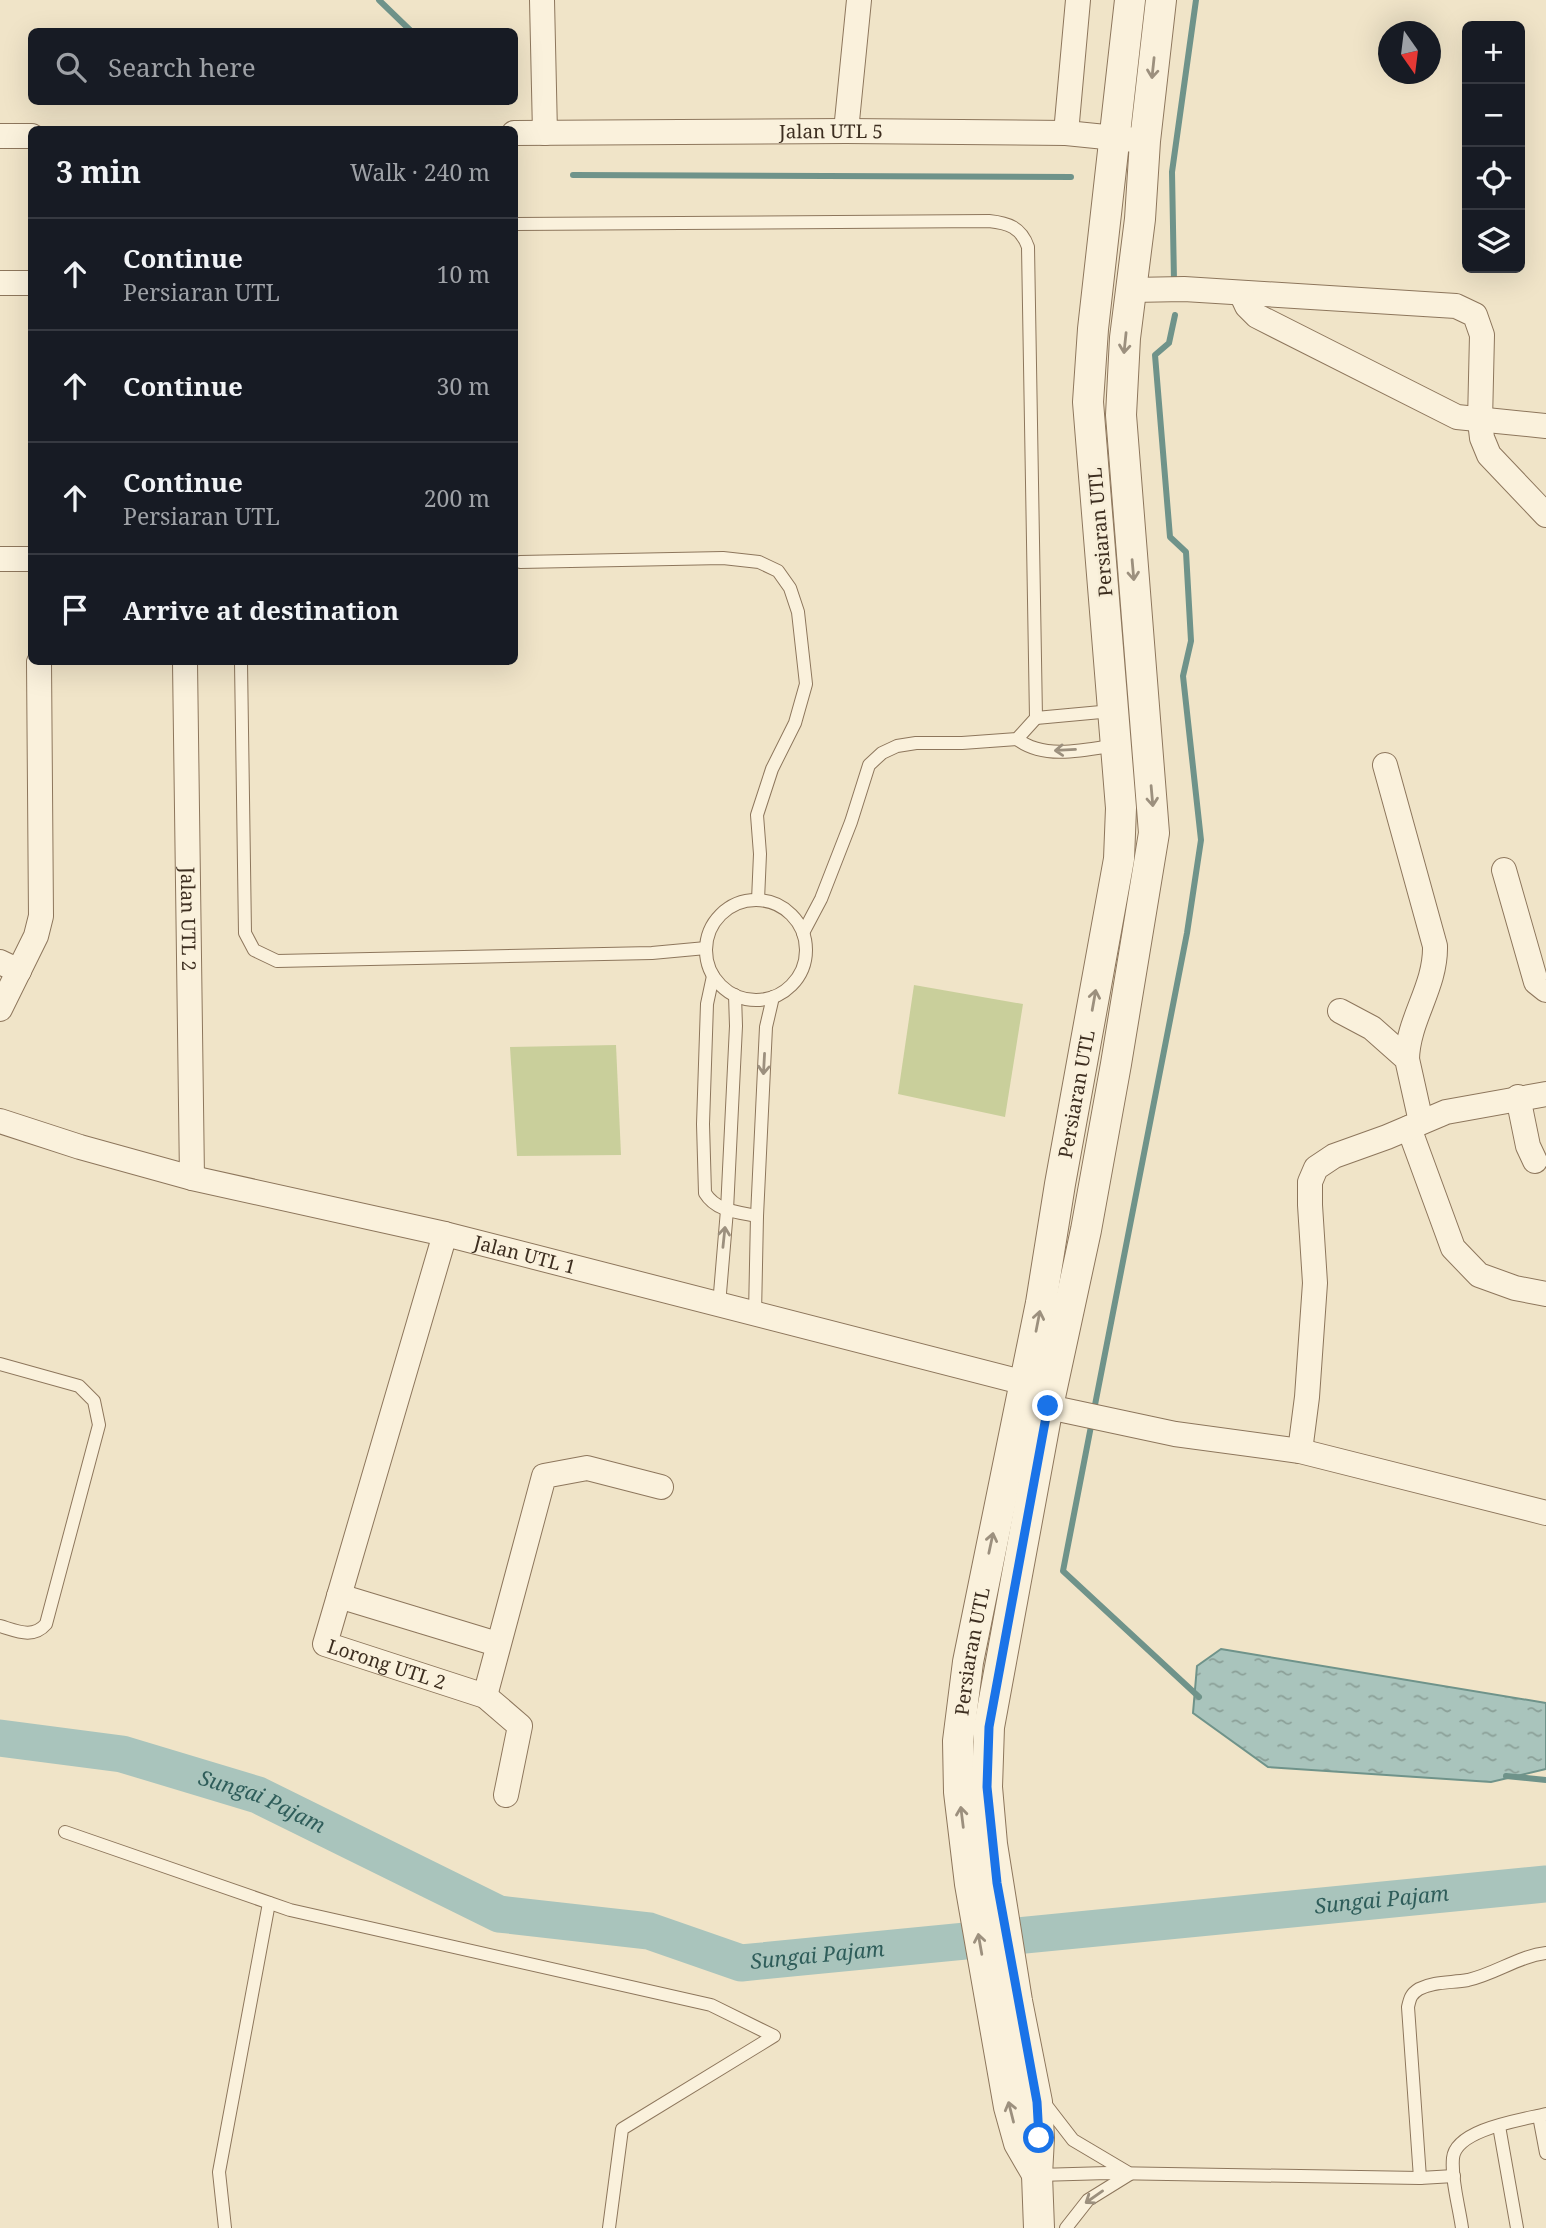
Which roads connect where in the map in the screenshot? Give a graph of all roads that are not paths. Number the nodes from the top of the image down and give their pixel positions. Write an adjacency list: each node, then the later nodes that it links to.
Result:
1 (542, 0): 8 (street)
2 (859, 0): 6 (street)
3 (1078, 0): 9 (street)
4 (1130, 0): 12 (street, Persiaran UTL)
5 (1161, 0): 13 (street, Persiaran UTL, one-way to 13)
6 (846, 131): 8 (street, Jalan UTL 5); 9 (street, Jalan UTL 5)
7 (518, 133): 8 (street, Jalan UTL 5)
8 (544, 133)
9 (1066, 133): 12 (street, Jalan UTL 5)
10 (0, 136): 11 (street)
11 (28, 136)
12 (1114, 137): 13 (street, Jalan UTL 5); 28 (street, Persiaran UTL)
13 (1145, 141): 17 (street, Persiaran UTL)
14 (518, 225): 29 (lane)
15 (0, 283): 16 (street)
16 (28, 284)
17 (1132, 290): 18 (street); 58 (street, Persiaran UTL, one-way to 58)
18 (1241, 293): 19 (street); 19 (street)
19 (1480, 421): 20 (street); 21 (street)
20 (1546, 426)
21 (1546, 515)
22 (0, 559): 23 (street)
23 (28, 559)
24 (520, 562): 34 (lane)
25 (39, 665): 37 (street)
26 (185, 665): 50 (street, Jalan UTL 2)
27 (241, 665): 36 (lane)
28 (1114, 710): 29 (lane); 31 (street, Persiaran UTL)
29 (1036, 718): 30 (lane)
30 (1017, 739): 31 (lane, one-way to 30); 35 (lane)
31 (1116, 745): 58 (street, Persiaran UTL, one-way to 31)
32 (1385, 765): 44 (street)
33 (1504, 870): 39 (street)
34 (758, 900): 35 (lane); 36 (lane)
35 (803, 933): 41 (lane)
36 (706, 948): 38 (lane)
37 (10, 967): 42 (street)
38 (713, 976): 40 (lane); 51 (lane)
39 (1546, 990)
40 (735, 995): 41 (lane); 51 (lane)
41 (773, 997): 52 (lane, one-way to 52)
42 (0, 1009)
43 (1340, 1011): 44 (street)
44 (1407, 1059): 48 (street)
45 (1546, 1094): 46 (street)
46 (1518, 1097): 48 (street); 49 (street)
47 (0, 1121): 50 (street, Jalan UTL 1)
48 (1415, 1125): 54 (street); 59 (street)
49 (1535, 1161)
50 (192, 1178): 53 (street, Jalan UTL 1)
51 (727, 1210): 52 (lane); 55 (lane, one-way to 51)
52 (757, 1216): 56 (lane)
53 (445, 1234): 55 (street, Jalan UTL 1); 62 (street, Lorong UTL 2)
54 (1546, 1294)
55 (719, 1305): 56 (street, Jalan UTL 1)
56 (755, 1314): 58 (street, Jalan UTL 1)
57 (0, 1364): 63 (lane)
58 (1044, 1398): 59 (street, Jalan UTL 1); 70 (street, Persiaran UTL)
59 (1300, 1451): 61 (street, Jalan UTL 1)
60 (661, 1487): 64 (street)
61 (1546, 1513)
62 (339, 1596): 64 (street); 65 (street, Lorong UTL 2)
63 (0, 1626)
64 (498, 1644): 65 (street)
65 (485, 1696): 66 (street)
66 (506, 1795)
67 (65, 1832): 68 (lane)
68 (269, 1903): 79 (lane); 80 (lane)
69 (1546, 1953): 78 (lane)
70 (1004, 2002): 71 (street, Persiaran UTL); 76 (street, Persiaran UTL, one-way to 70)
71 (1037, 2102): 75 (lane); 76 (street, Persiaran UTL)
72 (1543, 2115): 73 (lane); 74 (lane)
73 (1499, 2126): 77 (lane); 84 (lane)
74 (1546, 2153)
75 (1130, 2174): 76 (lane); 78 (lane); 82 (lane, one-way to 82)
76 (1037, 2175): 81 (street, Persiaran UTL)
77 (1454, 2176): 78 (lane); 83 (lane)
78 (1420, 2178)
79 (225, 2228)
80 (609, 2228)
81 (1039, 2228)
82 (1066, 2228)
83 (1462, 2228)
84 (1517, 2228)

